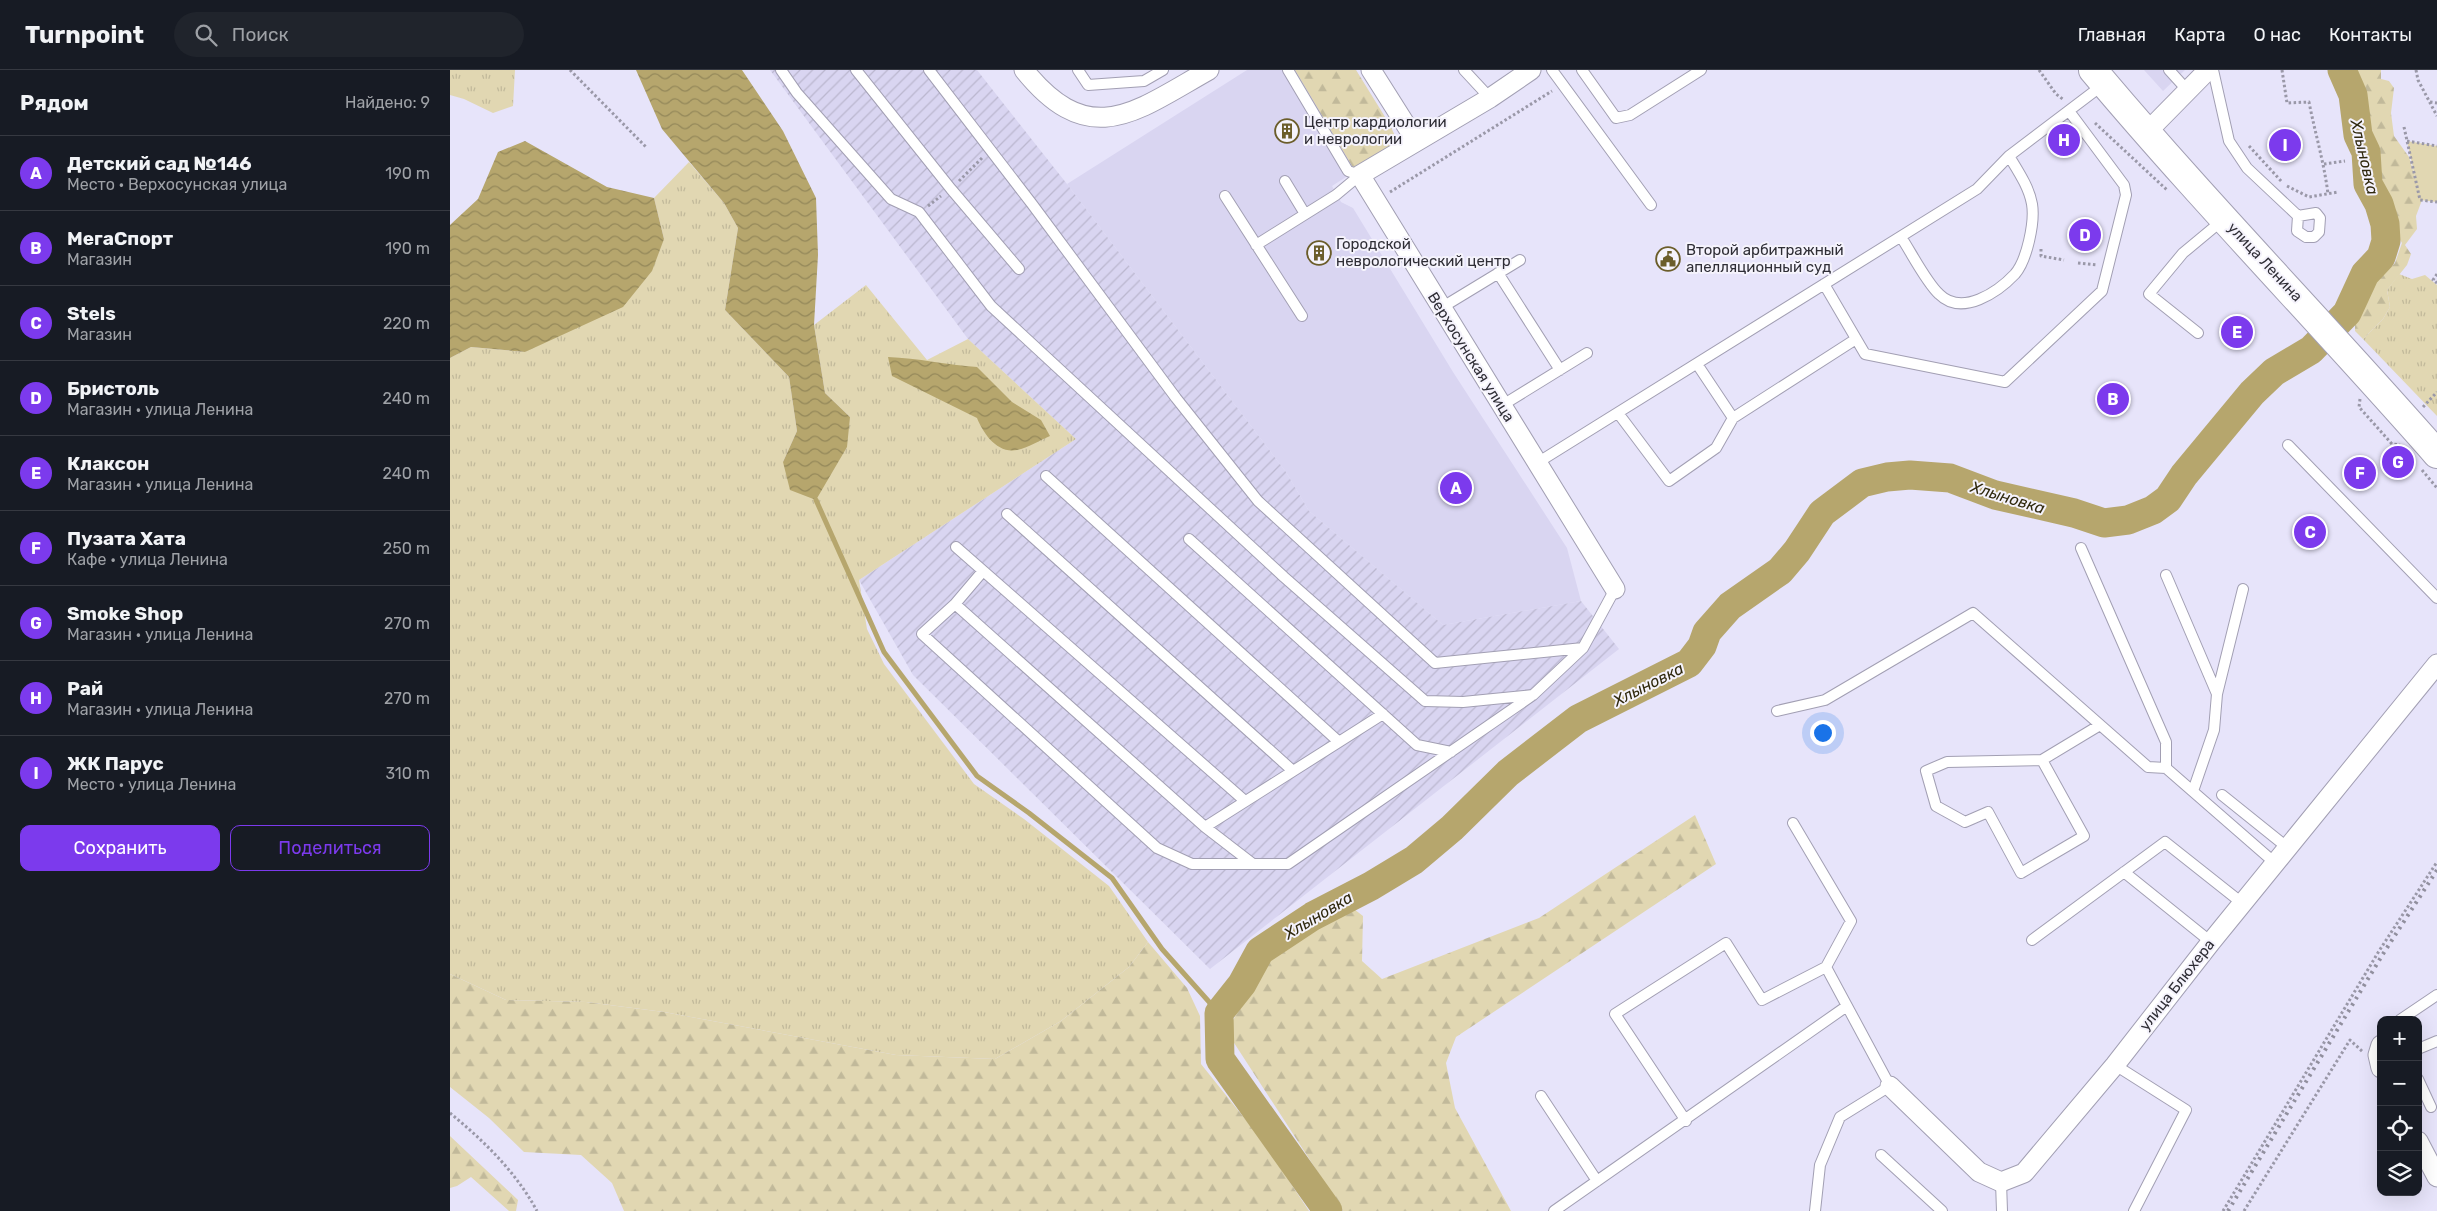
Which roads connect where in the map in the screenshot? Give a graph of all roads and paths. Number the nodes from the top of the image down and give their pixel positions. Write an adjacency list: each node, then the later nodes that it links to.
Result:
1 (570, 70): 35 (path)
2 (781, 70): 89 (lane)
3 (856, 70): 55 (lane)
4 (929, 70): 86 (lane)
5 (1024, 70): 8 (street)
6 (1078, 70): 7 (lane)
7 (1163, 70)
8 (1209, 70)
9 (1288, 70): 39 (lane)
10 (1371, 70): 32 (street)
11 (1464, 70): 24 (lane)
12 (1531, 70): 24 (street)
13 (1552, 70): 22 (lane)
14 (1582, 70): 15 (lane)
15 (1701, 70)
16 (2169, 70): 23 (lane)
17 (2208, 70): 23 (street)
18 (2213, 70): 48 (lane)
19 (2282, 70): 38 (path)
20 (2416, 70): 25 (path)
21 (2099, 77): 27 (lane); 30 (main road, улица Ленина)
22 (1563, 84): 44 (path); 46 (lane)
23 (2188, 90): 30 (street)
24 (1490, 98): 32 (street)
25 (2430, 102): 26 (path); 28 (path)
26 (2437, 103)
27 (2068, 111): 36 (lane); 54 (lane)
28 (2437, 116)
29 (2404, 127): 31 (path)
30 (2146, 133): 49 (main road, улица Ленина)
31 (2407, 140): 34 (path); 45 (path)
32 (1416, 142): 39 (street)
33 (2246, 143): 42 (path)
34 (2437, 146)
35 (647, 148)
36 (2008, 156): 50 (lane); 50 (lane)
37 (2344, 161): 38 (path)
38 (2324, 164): 42 (path)
39 (1360, 175): 44 (street, Верхосунская улица); 47 (lane)
40 (1285, 181): 47 (lane)
41 (2338, 192): 42 (path)
42 (2328, 194)
43 (1225, 196): 51 (lane)
44 (1375, 201): 60 (street, Верхосунская улица)
45 (2437, 202)
46 (1652, 204)
47 (1305, 214): 51 (lane)
48 (2298, 216)
49 (2224, 218): 62 (lane); 73 (main road, улица Ленина)
50 (1901, 237): 59 (lane)
51 (1256, 246): 61 (lane)
52 (1520, 260): 56 (lane)
53 (2078, 262): 54 (path)
54 (2108, 267): 63 (lane)
55 (1019, 269)
56 (1498, 273): 60 (lane); 66 (lane)
57 (2437, 274): 58 (path)
58 (2437, 283)
59 (1824, 284): 63 (lane); 65 (lane)
60 (1441, 308): 68 (street, Верхосунская улица)
61 (1302, 316)
62 (2198, 333)
63 (1856, 339): 71 (lane)
64 (1587, 354): 66 (lane)
65 (1697, 364): 70 (lane); 71 (lane)
66 (1560, 370): 68 (lane)
67 (2437, 392): 69 (path)
68 (1502, 406): 74 (street, Верхосунская улица)
69 (2423, 407)
70 (1618, 413): 71 (lane); 74 (lane)
71 (1733, 418)
72 (2288, 445): 84 (lane)
73 (2437, 454)
74 (1537, 463): 83 (street, Верхосунская улица)
75 (1046, 476): 93 (lane)
76 (1007, 514): 97 (lane)
77 (1189, 539): 91 (lane)
78 (956, 547): 80 (lane)
79 (2081, 548): 96 (lane)
80 (984, 572): 85 (lane); 100 (lane)
81 (2166, 575): 88 (lane)
82 (2243, 589): 88 (lane)
83 (1615, 590): 86 (lane)
84 (2437, 598)
85 (955, 604): 102 (lane); 106 (lane)
86 (1584, 648): 89 (lane)
87 (2437, 664): 103 (street, улица Блюхера)
88 (2217, 694): 98 (lane)
89 (1533, 695): 94 (lane)
90 (1777, 711): 92 (lane)
91 (1382, 714): 93 (lane); 94 (lane)
92 (2100, 725): 95 (lane); 96 (lane)
93 (1339, 742): 97 (lane)
94 (1451, 752): 106 (lane)
95 (2042, 760): 95 (lane)
96 (2166, 768): 98 (lane)
97 (1293, 771): 100 (lane)
98 (2193, 791): 105 (lane)
99 (2222, 795): 103 (lane)
100 (1245, 801): 102 (lane)
101 (1794, 823): 111 (lane)
102 (1205, 827): 106 (lane)
103 (2288, 848): 105 (street, улица Блюхера)
104 (2437, 862): 136 (path)
105 (2276, 863): 108 (street, улица Блюхера)
106 (1253, 864)
107 (2124, 872): 108 (lane); 109 (lane); 110 (lane)
108 (2242, 903): 110 (street, улица Блюхера)
109 (2032, 940)
110 (2211, 942): 118 (street, улица Блюхера)
111 (1826, 967): 113 (lane); 124 (lane)
112 (2437, 995): 114 (lane)
113 (1847, 1006): 119 (lane); 124 (lane)
114 (2406, 1016)
115 (2437, 1041): 116 (lane)
116 (2422, 1047)
117 (2377, 1064): 137 (path)
118 (2114, 1065): 129 (street, улица Блюхера); 135 (lane)
119 (1890, 1086): 129 (street); 132 (lane)
120 (2422, 1088): 122 (lane)
121 (1541, 1096): 128 (lane)
122 (2431, 1107)
123 (450, 1113): 130 (path)
124 (1686, 1121): 128 (lane)
125 (2422, 1149): 127 (street)
126 (1881, 1155): 133 (lane)
127 (2437, 1177)
128 (1597, 1182): 131 (lane)
129 (2001, 1182): 134 (lane)
130 (537, 1211)
131 (1554, 1211)
132 (1815, 1211)
133 (1942, 1211)
134 (2002, 1211)
135 (2134, 1211)
136 (2223, 1211)
137 (2244, 1211)

